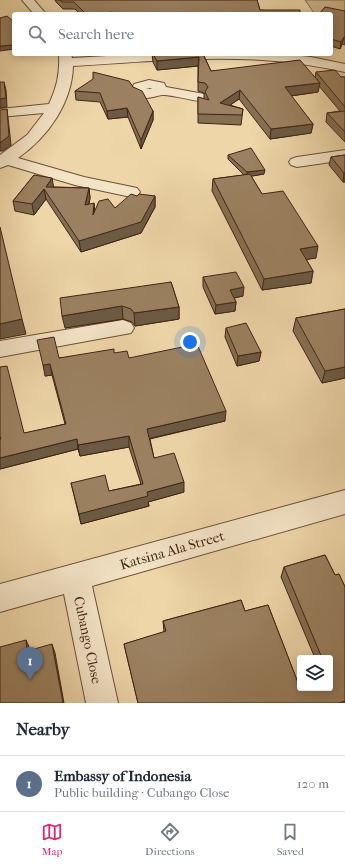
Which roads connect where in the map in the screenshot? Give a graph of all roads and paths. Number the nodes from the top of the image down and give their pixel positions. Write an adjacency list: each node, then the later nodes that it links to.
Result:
1 (28, 0): 2 (street)
2 (38, 12)
3 (194, 56): 6 (street)
4 (269, 56): 7 (street)
5 (66, 58): 6 (street); 9 (street)
6 (148, 58): 8 (street)
7 (345, 68)
8 (199, 97)
9 (54, 108): 10 (street); 12 (street)
10 (0, 113)
11 (345, 155): 13 (street)
12 (3, 161): 14 (street)
13 (297, 162)
14 (131, 192)
15 (123, 328): 16 (street)
16 (0, 349)
17 (345, 502): 18 (street, Katsina Ala Street)
18 (75, 577): 19 (street, Katsina Ala Street); 20 (street, Cubango Close)
19 (0, 598)
20 (102, 703)

